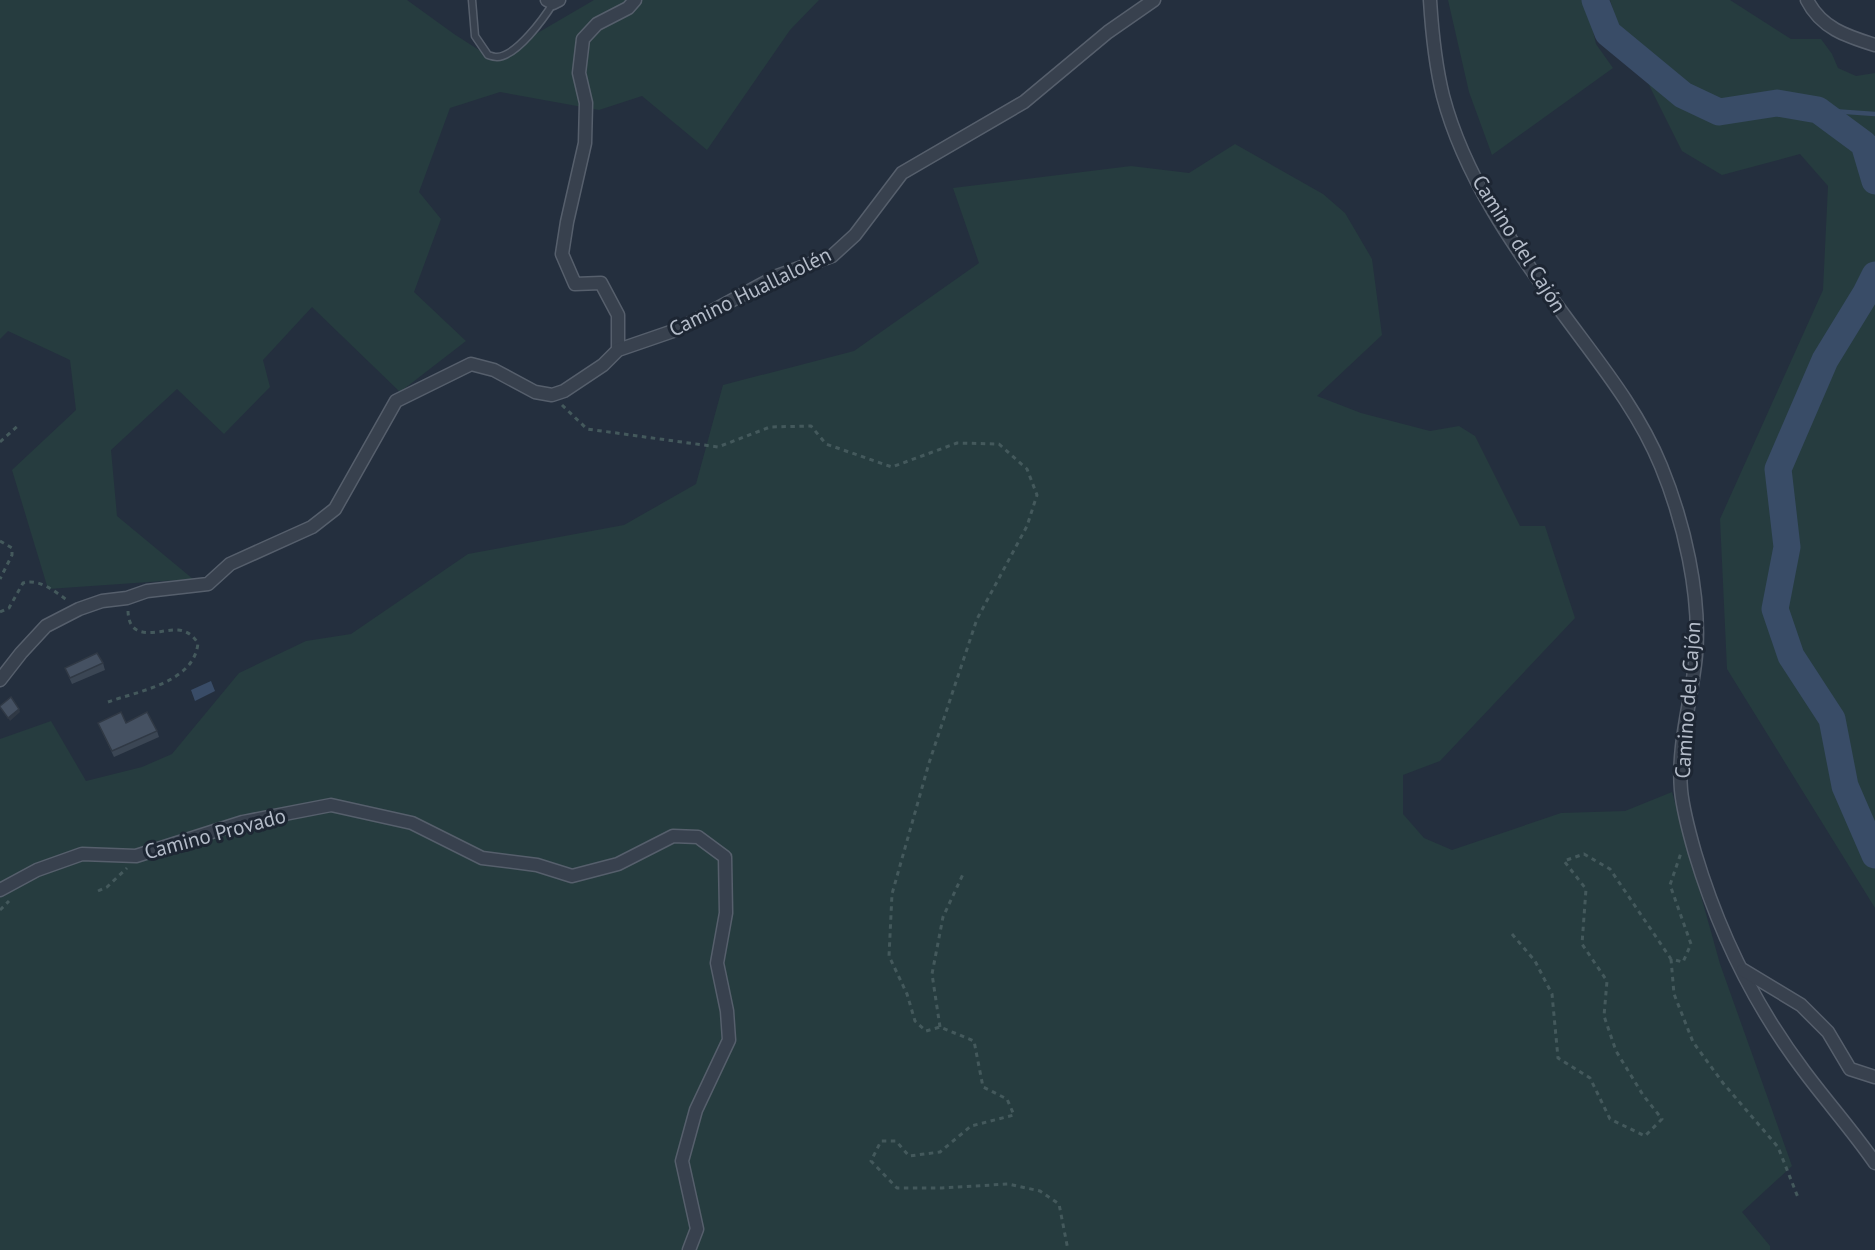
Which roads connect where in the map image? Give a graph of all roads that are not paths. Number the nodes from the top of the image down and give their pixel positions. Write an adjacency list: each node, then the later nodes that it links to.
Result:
1 (472, 0): 6 (lane)
2 (635, 0): 8 (street)
3 (1154, 0): 8 (street, Camino Huallalolén)
4 (1430, 0): 11 (street, Camino del Cajón)
5 (1807, 0): 7 (street)
6 (554, 1)
7 (1875, 45)
8 (618, 350): 9 (street, Camino Huallalolén)
9 (0, 680)
10 (0, 890): 14 (street, Camino Provado)
11 (1742, 969): 12 (street); 13 (street, Camino del Cajón)
12 (1875, 1077)
13 (1875, 1163)
14 (689, 1250)

